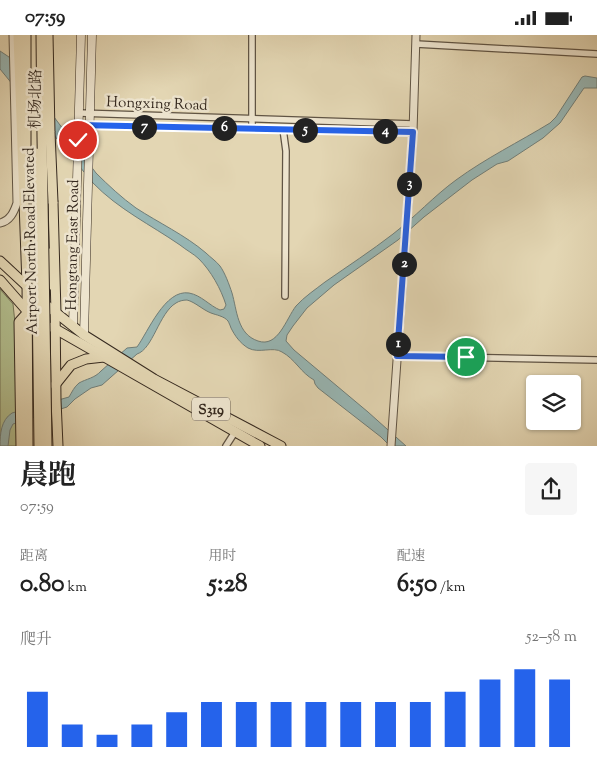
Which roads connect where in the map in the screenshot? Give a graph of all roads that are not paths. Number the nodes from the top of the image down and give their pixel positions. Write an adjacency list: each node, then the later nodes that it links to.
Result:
1 (13, 35): 21 (street)
2 (18, 35): 24 (main road)
3 (26, 35): 24 (main road, 机场北路)
4 (37, 35): 39 (main road, Airport North Road Elevated, bridge)
5 (41, 35): 40 (main road, Airport North Road Elevated, bridge)
6 (49, 35): 27 (main road, bridge); 27 (main road, 机场北路, bridge)
7 (81, 35): 13 (main road, Hongtang East Road)
8 (92, 35): 14 (main road, Hongtang East Road)
9 (252, 35): 15 (street)
10 (416, 35): 11 (street)
11 (416, 43): 12 (street); 18 (street)
12 (597, 54)
13 (79, 113): 14 (street, Hongxing Road); 16 (main road, Hongtang East Road)
14 (90, 113): 15 (street, Hongxing Road); 17 (main road, Hongtang East Road)
15 (252, 119): 18 (street, Hongxing Road); 19 (street)
16 (79, 125): 17 (street, Hongxing Road); 28 (main road, Hongtang East Road)
17 (89, 125): 19 (street, Hongxing Road); 30 (main road, Hongtang East Road)
18 (413, 128): 20 (street, Hongxing Road); 32 (street)
19 (252, 129): 20 (street, Hongxing Road)
20 (283, 129): 25 (street)
21 (0, 223)
22 (0, 261): 24 (main road)
23 (0, 280): 26 (main road)
24 (27, 285): 26 (main road, 机场北路); 27 (main road)
25 (284, 296)
26 (28, 312): 29 (main road); 37 (main road)
27 (56, 313): 28 (main road); 29 (main road)
28 (73, 326): 30 (main road)
29 (55, 328): 31 (main road); 35 (main road)
30 (84, 335): 31 (main road)
31 (105, 354): 34 (main road); 35 (main road)
32 (397, 356): 33 (street); 45 (street)
33 (597, 360)
34 (138, 373): 36 (main road, S319); 44 (main road, S319)
35 (56, 385): 41 (main road)
36 (235, 432): 42 (street); 43 (main road, S319)
37 (23, 439): 38 (main road)
38 (28, 446)
39 (39, 446)
40 (47, 446)
41 (58, 446)
42 (226, 446)
43 (260, 446)
44 (281, 446)
45 (392, 446)

